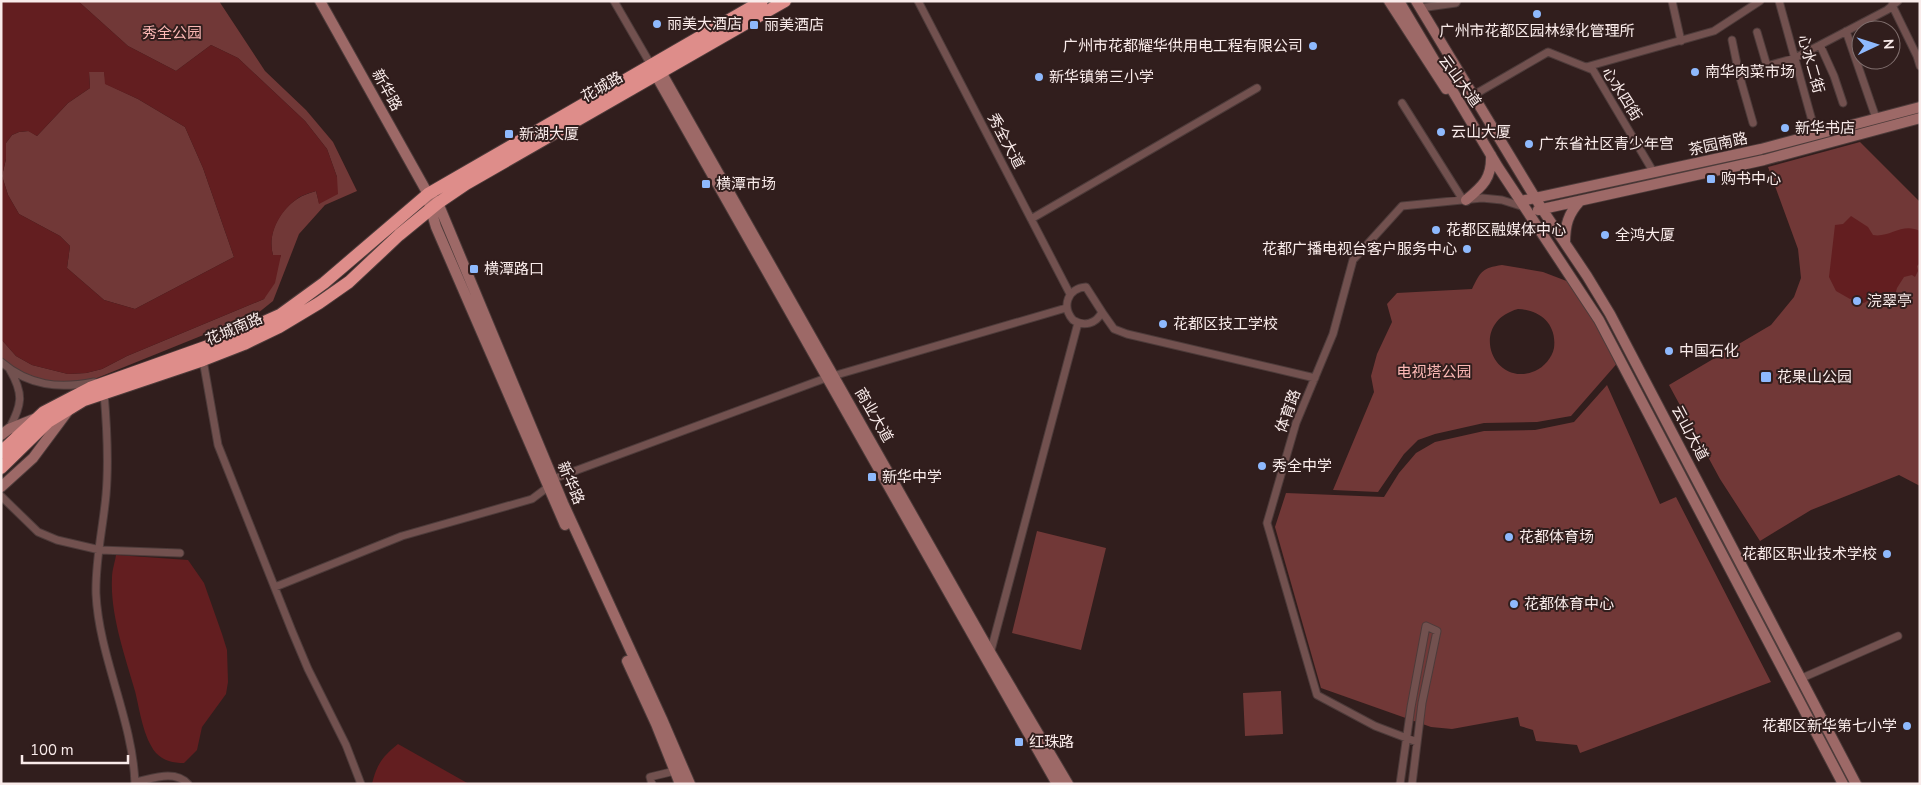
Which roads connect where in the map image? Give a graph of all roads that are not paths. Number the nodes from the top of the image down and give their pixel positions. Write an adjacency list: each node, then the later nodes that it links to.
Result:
1 (614, 1): 24 (street, 商业大道)
2 (762, 1): 24 (highway, 花城路)
3 (785, 1): 24 (highway, 花城路)
4 (918, 1): 46 (street, 秀全大道)
5 (1389, 1): 35 (main road, 云山大道)
6 (1400, 1): 35 (main road, 云山大道)
7 (1408, 1): 30 (main road, 云山大道)
8 (1458, 1): 14 (street)
9 (1672, 1): 17 (street)
10 (1760, 1): 17 (street)
11 (1779, 1): 20 (street, 心水二街)
12 (322, 2): 39 (main road, 新华路)
13 (1895, 3): 16 (street); 22 (street)
14 (1418, 5): 27 (main road, 云山大道)
15 (1757, 32): 21 (street)
16 (1846, 32): 19 (street); 32 (street)
17 (1681, 40): 23 (street)
18 (1732, 40): 25 (street)
19 (1820, 45): 20 (street); 29 (street)
20 (1795, 58): 21 (street); 36 (street, 心水二街)
21 (1767, 66): 25 (street)
22 (1920, 66)
23 (1586, 67): 27 (street, 心水四街); 38 (street, 心水四街)
24 (655, 71): 39 (highway, 花城路); 43 (highway, 花城路); 56 (main road, 商业大道)
25 (1739, 74): 34 (street)
26 (1257, 88): 46 (street)
27 (1472, 96): 30 (main road, 云山大道)
28 (1402, 103): 41 (street)
29 (1843, 103)
30 (1479, 107): 40 (main road, 云山大道)
31 (1920, 107): 32 (main road, 茶园南路)
32 (1876, 118): 36 (main road, 茶园南路)
33 (1920, 118): 42 (main road, 茶园南路)
34 (1753, 123)
35 (1475, 128): 37 (main road, 云山大道)
36 (1816, 134): 38 (main road, 茶园南路)
37 (1491, 154): 41 (main road); 44 (main road, 云山大道)
38 (1654, 173): 40 (main road, 茶园南路)
39 (428, 194): 43 (main road, 新华路); 55 (highway, 花城南路)
40 (1536, 198): 44 (main road, 茶园南路); 45 (main road, 云山大道)
41 (1464, 200): 44 (street, 体育路); 57 (street, 体育路)
42 (1580, 201): 45 (main road, 茶园南路); 47 (main road)
43 (434, 206): 52 (highway, 花城南路); 63 (main road, 新华路)
44 (1524, 207): 45 (main road, 茶园南路); 85 (main road, 云山大道)
45 (1542, 209): 47 (main road, 云山大道)
46 (1031, 219): 48 (street, 秀全大道)
47 (1565, 244): 71 (main road, 云山大道)
48 (1070, 294): 49 (street); 50 (street)
49 (1066, 308): 51 (street); 56 (street)
50 (1102, 312): 51 (street); 57 (street)
51 (1078, 323): 70 (street)
52 (203, 360): 58 (highway, 花城南路); 68 (street)
53 (1, 362): 54 (street)
54 (10, 369): 55 (street); 60 (street)
55 (120, 377): 60 (highway, 花城南路)
56 (830, 377): 63 (street); 70 (main road, 商业大道)
57 (1315, 378): 72 (street, 体育路)
58 (104, 393): 59 (highway, 花城南路); 66 (street)
59 (72, 406): 60 (highway, 花城南路); 64 (main road)
60 (12, 438): 61 (highway); 62 (highway)
61 (1, 452)
62 (1, 468)
63 (550, 483): 68 (street); 74 (main road, 新华路)
64 (1, 487)
65 (1, 496): 66 (street)
66 (100, 550): 67 (street); 75 (street)
67 (180, 553)
68 (275, 587): 77 (street)
69 (1898, 636): 71 (street)
70 (989, 657): 81 (main road, 商业大道); 82 (main road, 商业大道)
71 (1802, 678): 86 (main road, 云山大道)
72 (1406, 738): 73 (street, 体育路); 73 (street); 83 (street)
73 (1417, 742): 84 (street)
74 (680, 770): 78 (street); 79 (main road, 新华路); 80 (main road, 新华路)
75 (135, 783): 76 (street)
76 (188, 784)
77 (361, 784)
78 (652, 784)
79 (680, 784)
80 (690, 784)
81 (1058, 784)
82 (1068, 784)
83 (1400, 784)
84 (1412, 784)
85 (1843, 784)
86 (1856, 784)

